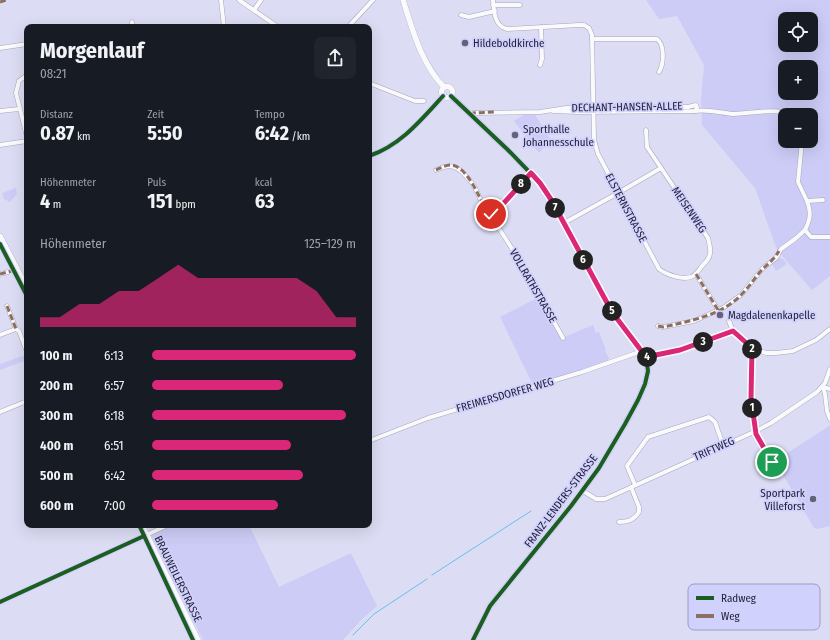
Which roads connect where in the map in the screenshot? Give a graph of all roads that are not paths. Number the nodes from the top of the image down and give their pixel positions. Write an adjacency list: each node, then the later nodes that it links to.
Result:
1 (221, 0): 11 (street)
2 (239, 0): 8 (street)
3 (261, 0): 8 (street)
4 (373, 0): 13 (street)
5 (403, 0): 22 (street)
6 (493, 2): 7 (street); 9 (street)
7 (520, 5)
8 (254, 10): 12 (street)
9 (495, 11): 10 (street); 14 (street)
10 (461, 15)
11 (224, 24)
12 (274, 24)
13 (351, 24)
14 (541, 27): 15 (street); 18 (street)
15 (592, 39): 19 (street); 26 (street, ELSTERNSTRASSE)
16 (24, 44): 17 (street)
17 (0, 48)
18 (540, 65)
19 (658, 72)
20 (24, 78): 27 (street)
21 (372, 83): 25 (street)
22 (444, 87): 23 (street); 24 (street)
23 (443, 96): 24 (street); 39 (street)
24 (451, 96): 33 (street, FRANZ-LENDERS-STRASSE)
25 (424, 101)
26 (593, 107): 28 (street, DECHANT-HANSEN-ALLEE); 30 (street, DECHANT-HANSEN-ALLEE); 32 (street, ELSTERNSTRASSE)
27 (19, 109): 29 (street); 34 (street)
28 (695, 110): 31 (street); 32 (street, DECHANT-HANSEN-ALLEE)
29 (0, 111)
30 (553, 111): 32 (street, DECHANT-HANSEN-ALLEE); 33 (street, DECHANT-HANSEN-ALLEE)
31 (778, 111)
32 (593, 112): 43 (street, ELSTERNSTRASSE)
33 (470, 114): 42 (street, FRANZ-LENDERS-STRASSE)
34 (24, 126)
35 (646, 130): 40 (street, MEISENWEG)
36 (24, 141): 37 (street)
37 (0, 145)
38 (801, 148): 45 (street)
39 (372, 155)
40 (661, 168): 43 (street); 53 (street, MEISENWEG)
41 (436, 170): 46 (street, VOLLRATHSTRASSE)
42 (531, 173): 46 (street); 47 (street, FRANZ-LENDERS-STRASSE)
43 (618, 193): 47 (street); 53 (street, ELSTERNSTRASSE)
44 (823, 200): 45 (street)
45 (807, 201): 48 (street)
46 (491, 214): 64 (street, VOLLRATHSTRASSE)
47 (564, 223): 67 (street, FRANZ-LENDERS-STRASSE)
48 (805, 230): 50 (street); 56 (street)
49 (0, 236): 54 (street)
50 (830, 237)
51 (8, 272): 52 (street)
52 (0, 274)
53 (696, 274): 56 (street)
54 (24, 282)
55 (7, 306): 60 (street)
56 (721, 309): 57 (street); 59 (street)
57 (725, 313)
58 (729, 321): 62 (street)
59 (658, 326)
60 (16, 329): 63 (street); 65 (street)
61 (830, 330): 66 (street)
62 (733, 331): 66 (street); 68 (street)
63 (0, 335)
64 (563, 338)
65 (24, 344)
66 (752, 348): 75 (street)
67 (642, 351): 68 (street, FRANZ-LENDERS-STRASSE); 76 (street, FREIMERSDORFER WEG)
68 (646, 357): 81 (street, FRANZ-LENDERS-STRASSE)
69 (830, 369): 70 (street)
70 (823, 387): 71 (street); 74 (street); 75 (street, TRIFTWEG)
71 (830, 389)
72 (24, 403): 73 (street)
73 (0, 412)
74 (830, 419)
75 (756, 431): 77 (street, TRIFTWEG); 78 (street)
76 (372, 440)
77 (723, 445): 79 (street, TRIFTWEG); 79 (street)
78 (777, 469)
79 (635, 485): 80 (street, TRIFTWEG)
80 (631, 488): 81 (street, TRIFTWEG); 82 (street)
81 (583, 491): 87 (street, FRANZ-LENDERS-STRASSE)
82 (619, 522)
83 (143, 528): 85 (street, BRAUWEILERSTRASSE)
84 (161, 528): 85 (street)
85 (145, 535): 86 (street, BRAUWEILERSTRASSE)
86 (198, 640)
87 (473, 640)

